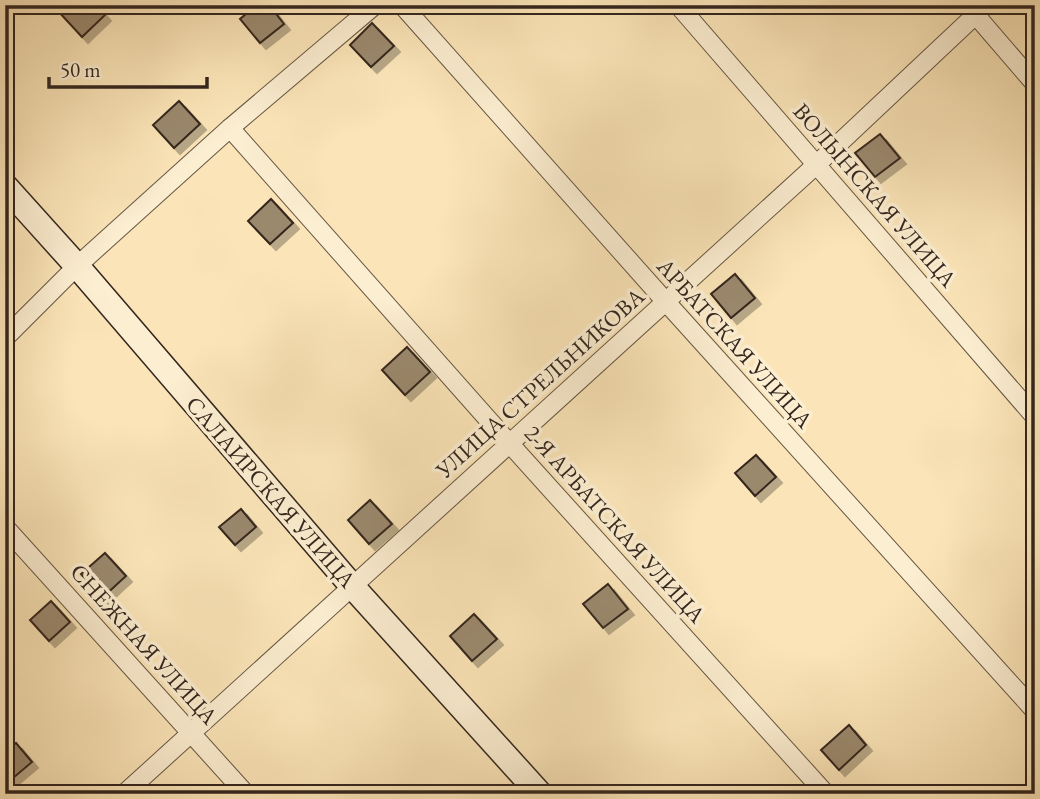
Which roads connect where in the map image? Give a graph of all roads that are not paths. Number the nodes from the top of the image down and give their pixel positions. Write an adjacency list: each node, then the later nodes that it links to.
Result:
1 (375, 5): 6 (street)
2 (401, 5): 10 (street, АРБАТСКАЯ УЛИЦА)
3 (678, 5): 7 (street, ВОЛЫНСКАЯ УЛИЦА)
4 (976, 8): 5 (street); 7 (street, УЛИЦА СТРЕЛЬНИКОВА)
5 (1035, 84)
6 (230, 128): 9 (street); 13 (street, 2-Я АРБАТСКАЯ УЛИЦА)
7 (816, 165): 10 (street, УЛИЦА СТРЕЛЬНИКОВА); 12 (street, ВОЛЫНСКАЯ УЛИЦА)
8 (5, 186): 9 (street, САЛАИРСКАЯ УЛИЦА)
9 (77, 266): 11 (street); 15 (street, САЛАИРСКАЯ УЛИЦА)
10 (666, 302): 13 (street, УЛИЦА СТРЕЛЬНИКОВА); 16 (street, АРБАТСКАЯ УЛИЦА)
11 (5, 338)
12 (1035, 417)
13 (509, 443): 15 (street, УЛИЦА СТРЕЛЬНИКОВА); 21 (street, 2-Я АРБАТСКАЯ УЛИЦА)
14 (5, 527): 17 (street, СНЕЖНАЯ УЛИЦА)
15 (352, 586): 17 (street, УЛИЦА СТРЕЛЬНИКОВА); 20 (street, САЛАИРСКАЯ УЛИЦА)
16 (1035, 711)
17 (191, 733): 18 (street, УЛИЦА СТРЕЛЬНИКОВА); 19 (street, СНЕЖНАЯ УЛИЦА)
18 (124, 794)
19 (246, 794)
20 (540, 794)
21 (826, 794)

